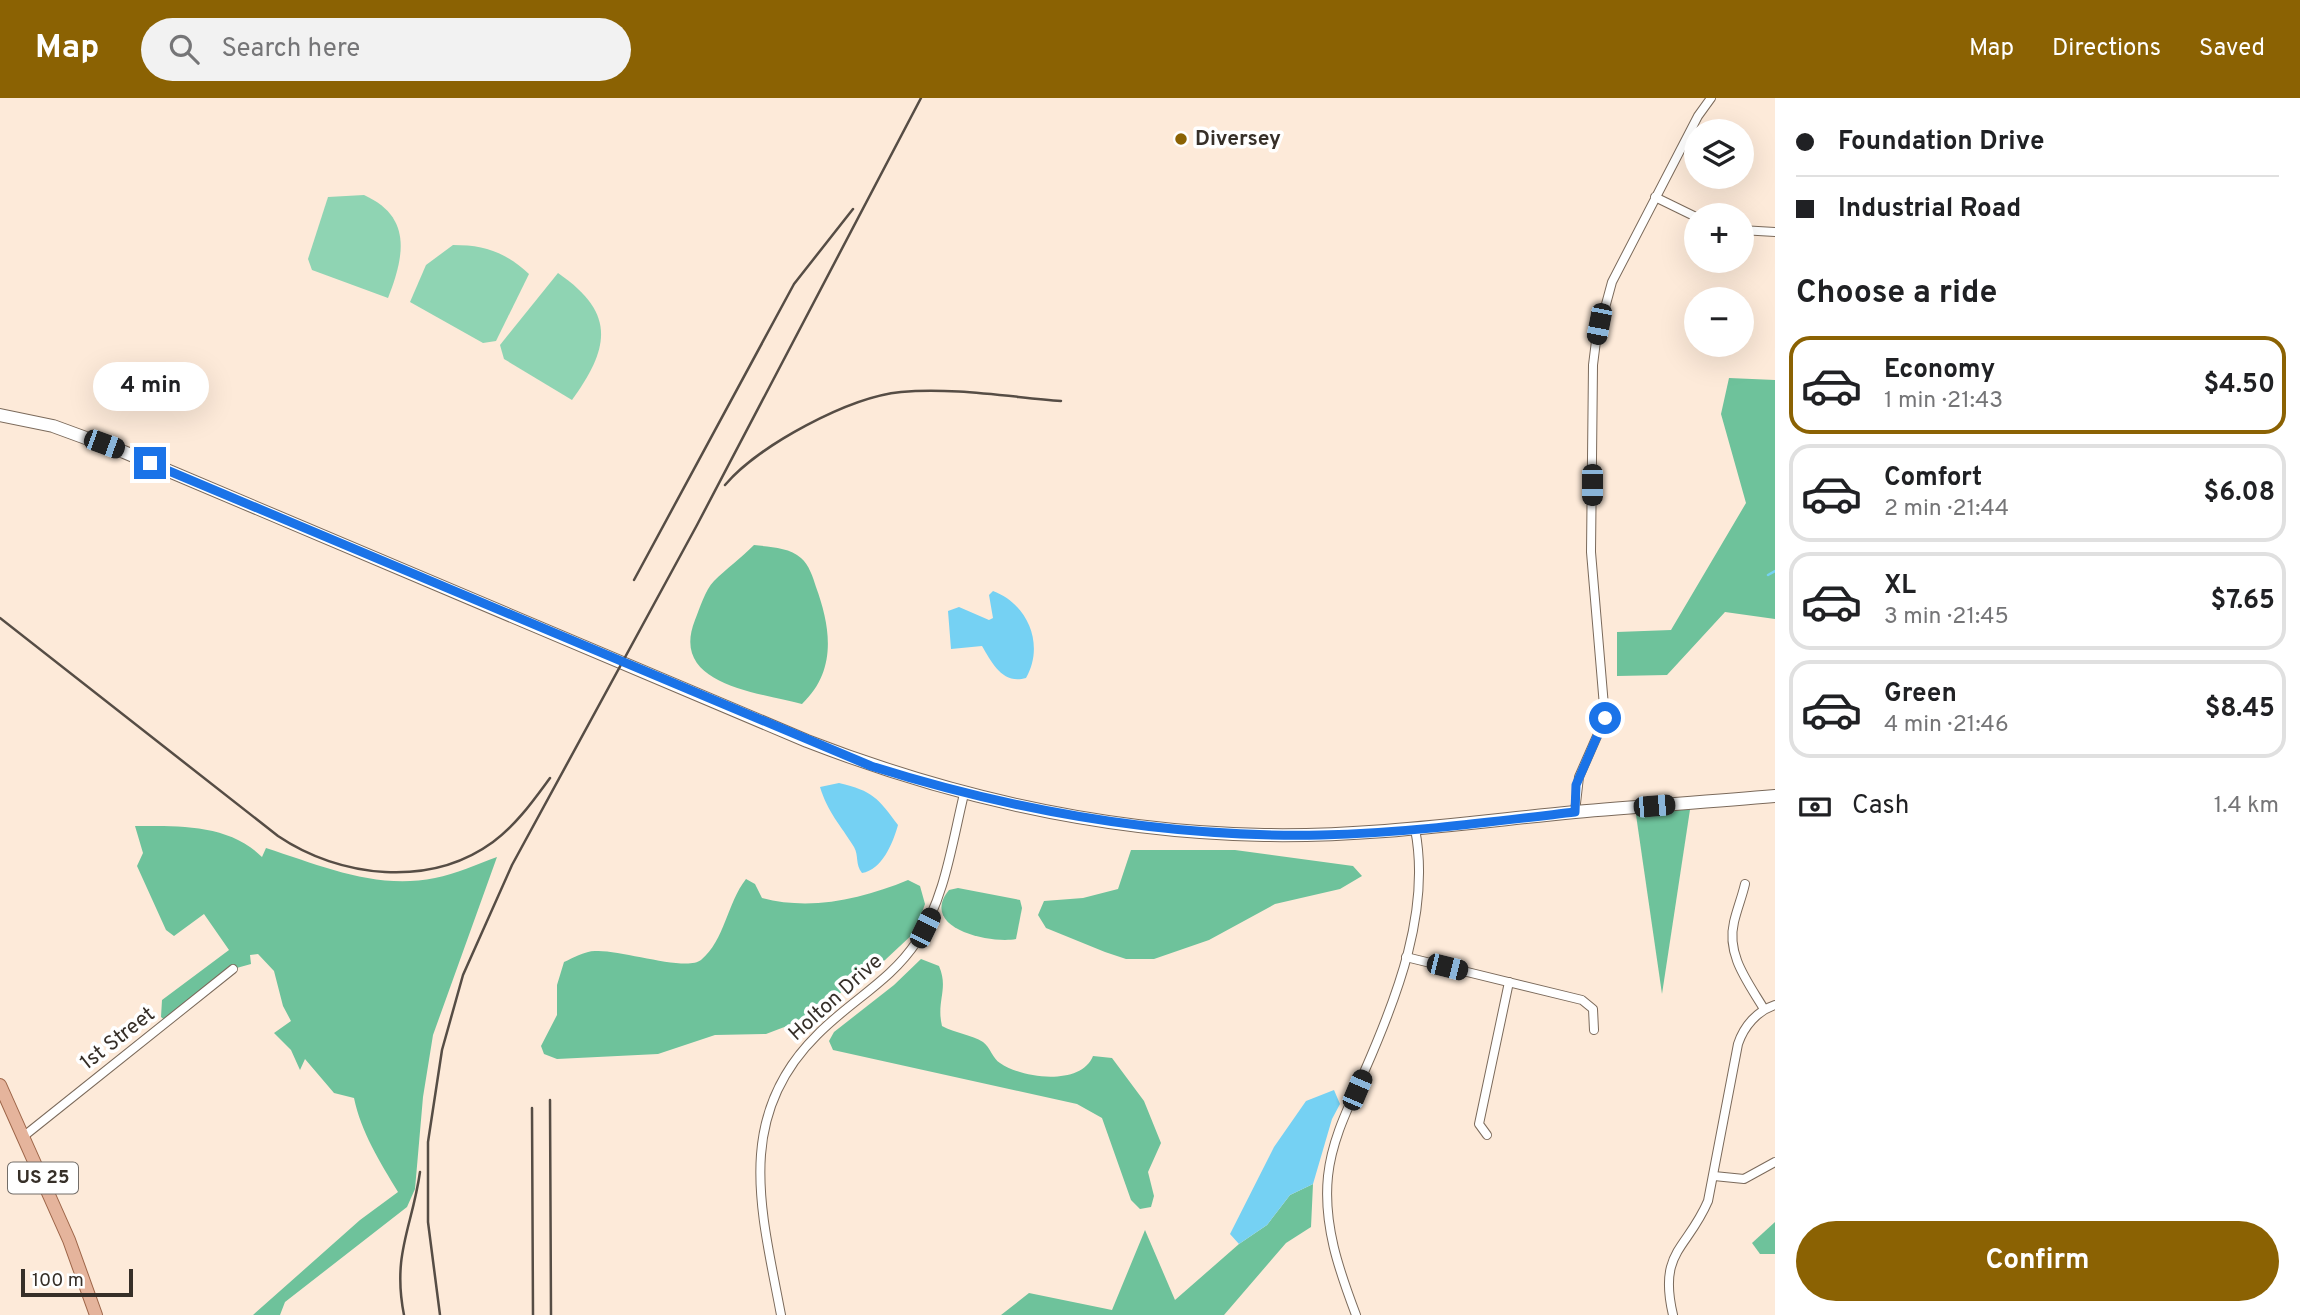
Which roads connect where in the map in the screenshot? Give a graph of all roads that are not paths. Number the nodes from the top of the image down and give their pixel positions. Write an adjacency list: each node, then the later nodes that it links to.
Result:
1 (1711, 98): 2 (street)
2 (1655, 197): 3 (street); 9 (street)
3 (1684, 211)
4 (1754, 231): 5 (street)
5 (1775, 232)
6 (0, 415): 7 (main road)
7 (964, 794): 10 (main road); 24 (street, Holton Drive)
8 (1775, 796): 9 (main road)
9 (1575, 812): 10 (main road)
10 (1415, 829): 12 (street)
11 (1745, 884): 16 (street)
12 (1406, 957): 14 (street); 25 (street)
13 (233, 969): 20 (street, 1st Street)
14 (1509, 982): 17 (street); 19 (street)
15 (1775, 1004): 16 (street)
16 (1765, 1009): 22 (street)
17 (1594, 1030)
18 (0, 1085): 20 (main road, US 25)
19 (1487, 1135)
20 (24, 1136): 23 (main road, US 25)
21 (1775, 1162): 22 (street)
22 (1714, 1176): 26 (street)
23 (96, 1315)
24 (781, 1315)
25 (1356, 1315)
26 (1673, 1315)

